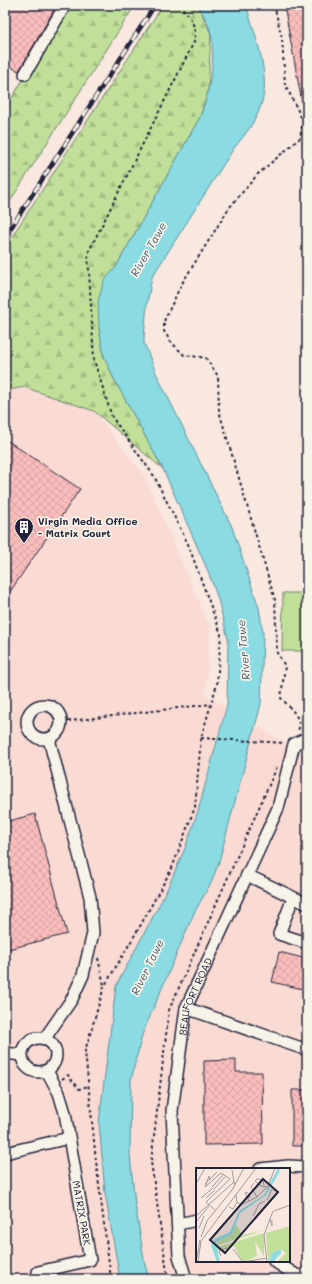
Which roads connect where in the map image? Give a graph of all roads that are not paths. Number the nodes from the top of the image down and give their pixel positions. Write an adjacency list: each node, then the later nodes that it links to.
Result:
1 (65, 5): 2 (street)
2 (24, 74)
3 (307, 738): 5 (street, BEAUFORT ROAD)
4 (49, 739): 4 (street); 10 (street)
5 (247, 875): 6 (street); 9 (street, BEAUFORT ROAD)
6 (293, 898): 7 (street); 8 (street)
7 (307, 904)
8 (307, 943)
9 (186, 1008): 11 (street); 20 (street, BEAUFORT ROAD)
10 (45, 1038): 13 (street); 14 (street)
11 (307, 1050)
12 (5, 1053): 13 (street)
13 (21, 1055): 14 (street)
14 (47, 1070): 15 (street, MATRIX PARK)
15 (69, 1138): 16 (street); 22 (street, MATRIX PARK)
16 (5, 1153)
17 (307, 1167): 18 (street)
18 (269, 1168)
19 (196, 1220): 20 (street)
20 (178, 1224): 24 (street, BEAUFORT ROAD)
21 (276, 1262): 23 (street)
22 (38, 1272)
23 (307, 1273)
24 (186, 1279)

